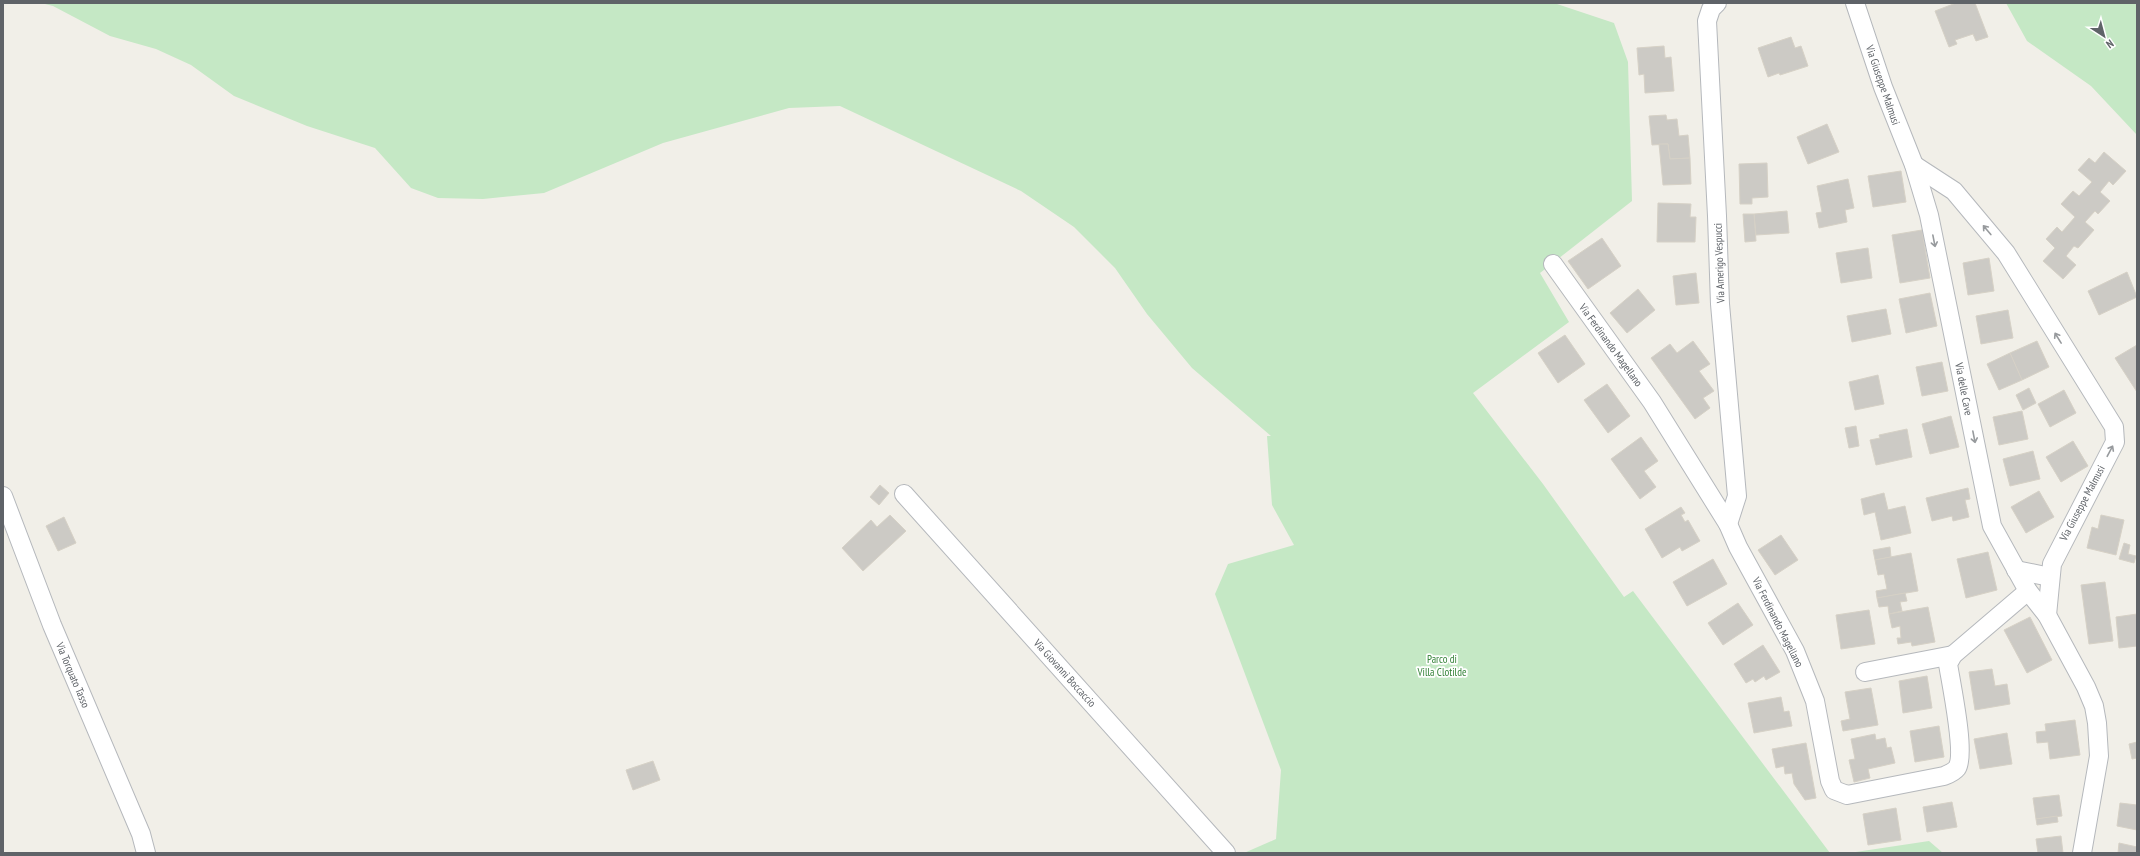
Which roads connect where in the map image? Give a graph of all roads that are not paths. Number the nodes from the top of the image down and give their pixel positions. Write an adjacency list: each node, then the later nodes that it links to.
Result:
1 (1717, 3): 9 (street, Via Amerigo Vespucci)
2 (1855, 3): 3 (street, Via Giuseppe Malmusi)
3 (1914, 165): 4 (street, Via Giuseppe Malmusi); 5 (street, Via Giuseppe Malmusi)
4 (1954, 191): 5 (street); 11 (street, Via Giuseppe Malmusi, one-way to 4)
5 (1925, 203): 10 (street, Via delle Cave, one-way to 10)
6 (1553, 264): 9 (street, Via Ferdinando Magellano)
7 (904, 494): 17 (street, Via Giovanni Boccaccio)
8 (3, 496): 16 (street, Via Torquato Tasso)
9 (1728, 524): 14 (street, Via Ferdinando Magellano)
10 (2016, 570): 11 (street); 12 (street, Via delle Cave)
11 (2050, 577): 13 (street, Via Giuseppe Malmusi)
12 (2028, 591): 13 (street, Via delle Cave); 14 (street)
13 (2047, 615): 18 (street)
14 (1953, 655): 15 (street)
15 (1865, 672)
16 (146, 853)
17 (1226, 853)
18 (2082, 853)

